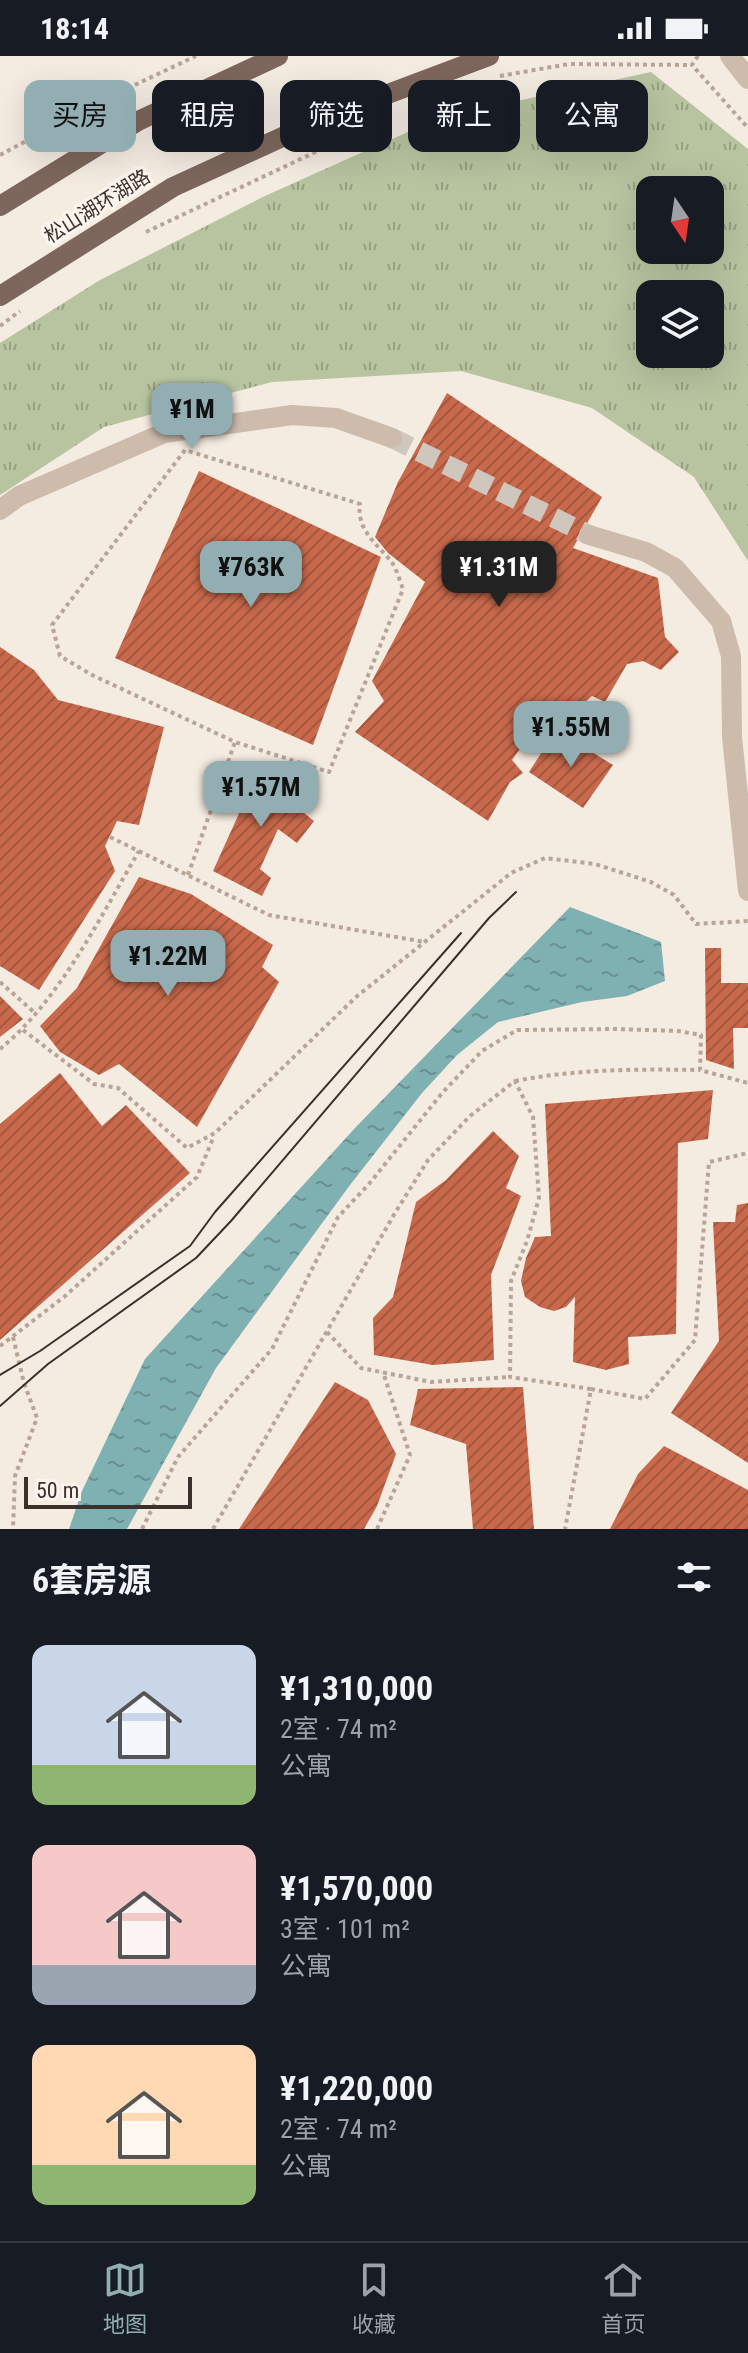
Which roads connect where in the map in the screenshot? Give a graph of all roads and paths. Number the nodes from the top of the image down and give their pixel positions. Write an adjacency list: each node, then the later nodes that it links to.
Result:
1 (196, 56): 11 (path)
2 (489, 56): 14 (main road, 松山湖环湖路)
3 (698, 56): 6 (path)
4 (730, 56): 8 (street)
5 (273, 57): 12 (main road)
6 (692, 65): 7 (path); 9 (path)
7 (496, 76)
8 (748, 79)
9 (748, 128)
10 (314, 152): 13 (path)
11 (0, 155)
12 (0, 206)
13 (144, 232)
14 (0, 296)
15 (25, 307): 16 (path)
16 (0, 326)
17 (392, 438): 18 (street)
18 (0, 510)
19 (589, 535): 24 (street)
20 (235, 742): 20 (path); 23 (path)
21 (110, 837): 22 (path)
22 (139, 851): 23 (path); 28 (path)
23 (188, 875): 26 (path)
24 (747, 880)
25 (748, 921): 26 (path)
26 (425, 942): 34 (path)
27 (0, 982): 28 (path)
28 (35, 1013): 29 (path)
29 (23, 1030): 30 (path); 34 (path)
30 (0, 1049)
31 (700, 1070): 32 (path); 33 (path); 43 (path)
32 (515, 1081): 36 (path); 40 (path)
33 (748, 1083)
34 (215, 1133): 37 (path)
35 (748, 1153): 41 (path)
36 (327, 1332): 39 (path); 44 (path)
37 (13, 1337): 38 (path); 42 (path)
38 (0, 1346)
39 (383, 1372): 40 (path); 45 (path)
40 (510, 1377): 41 (path)
41 (591, 1389): 46 (path)
42 (13, 1529)
43 (142, 1529)
44 (213, 1529)
45 (377, 1529)
46 (565, 1529)

